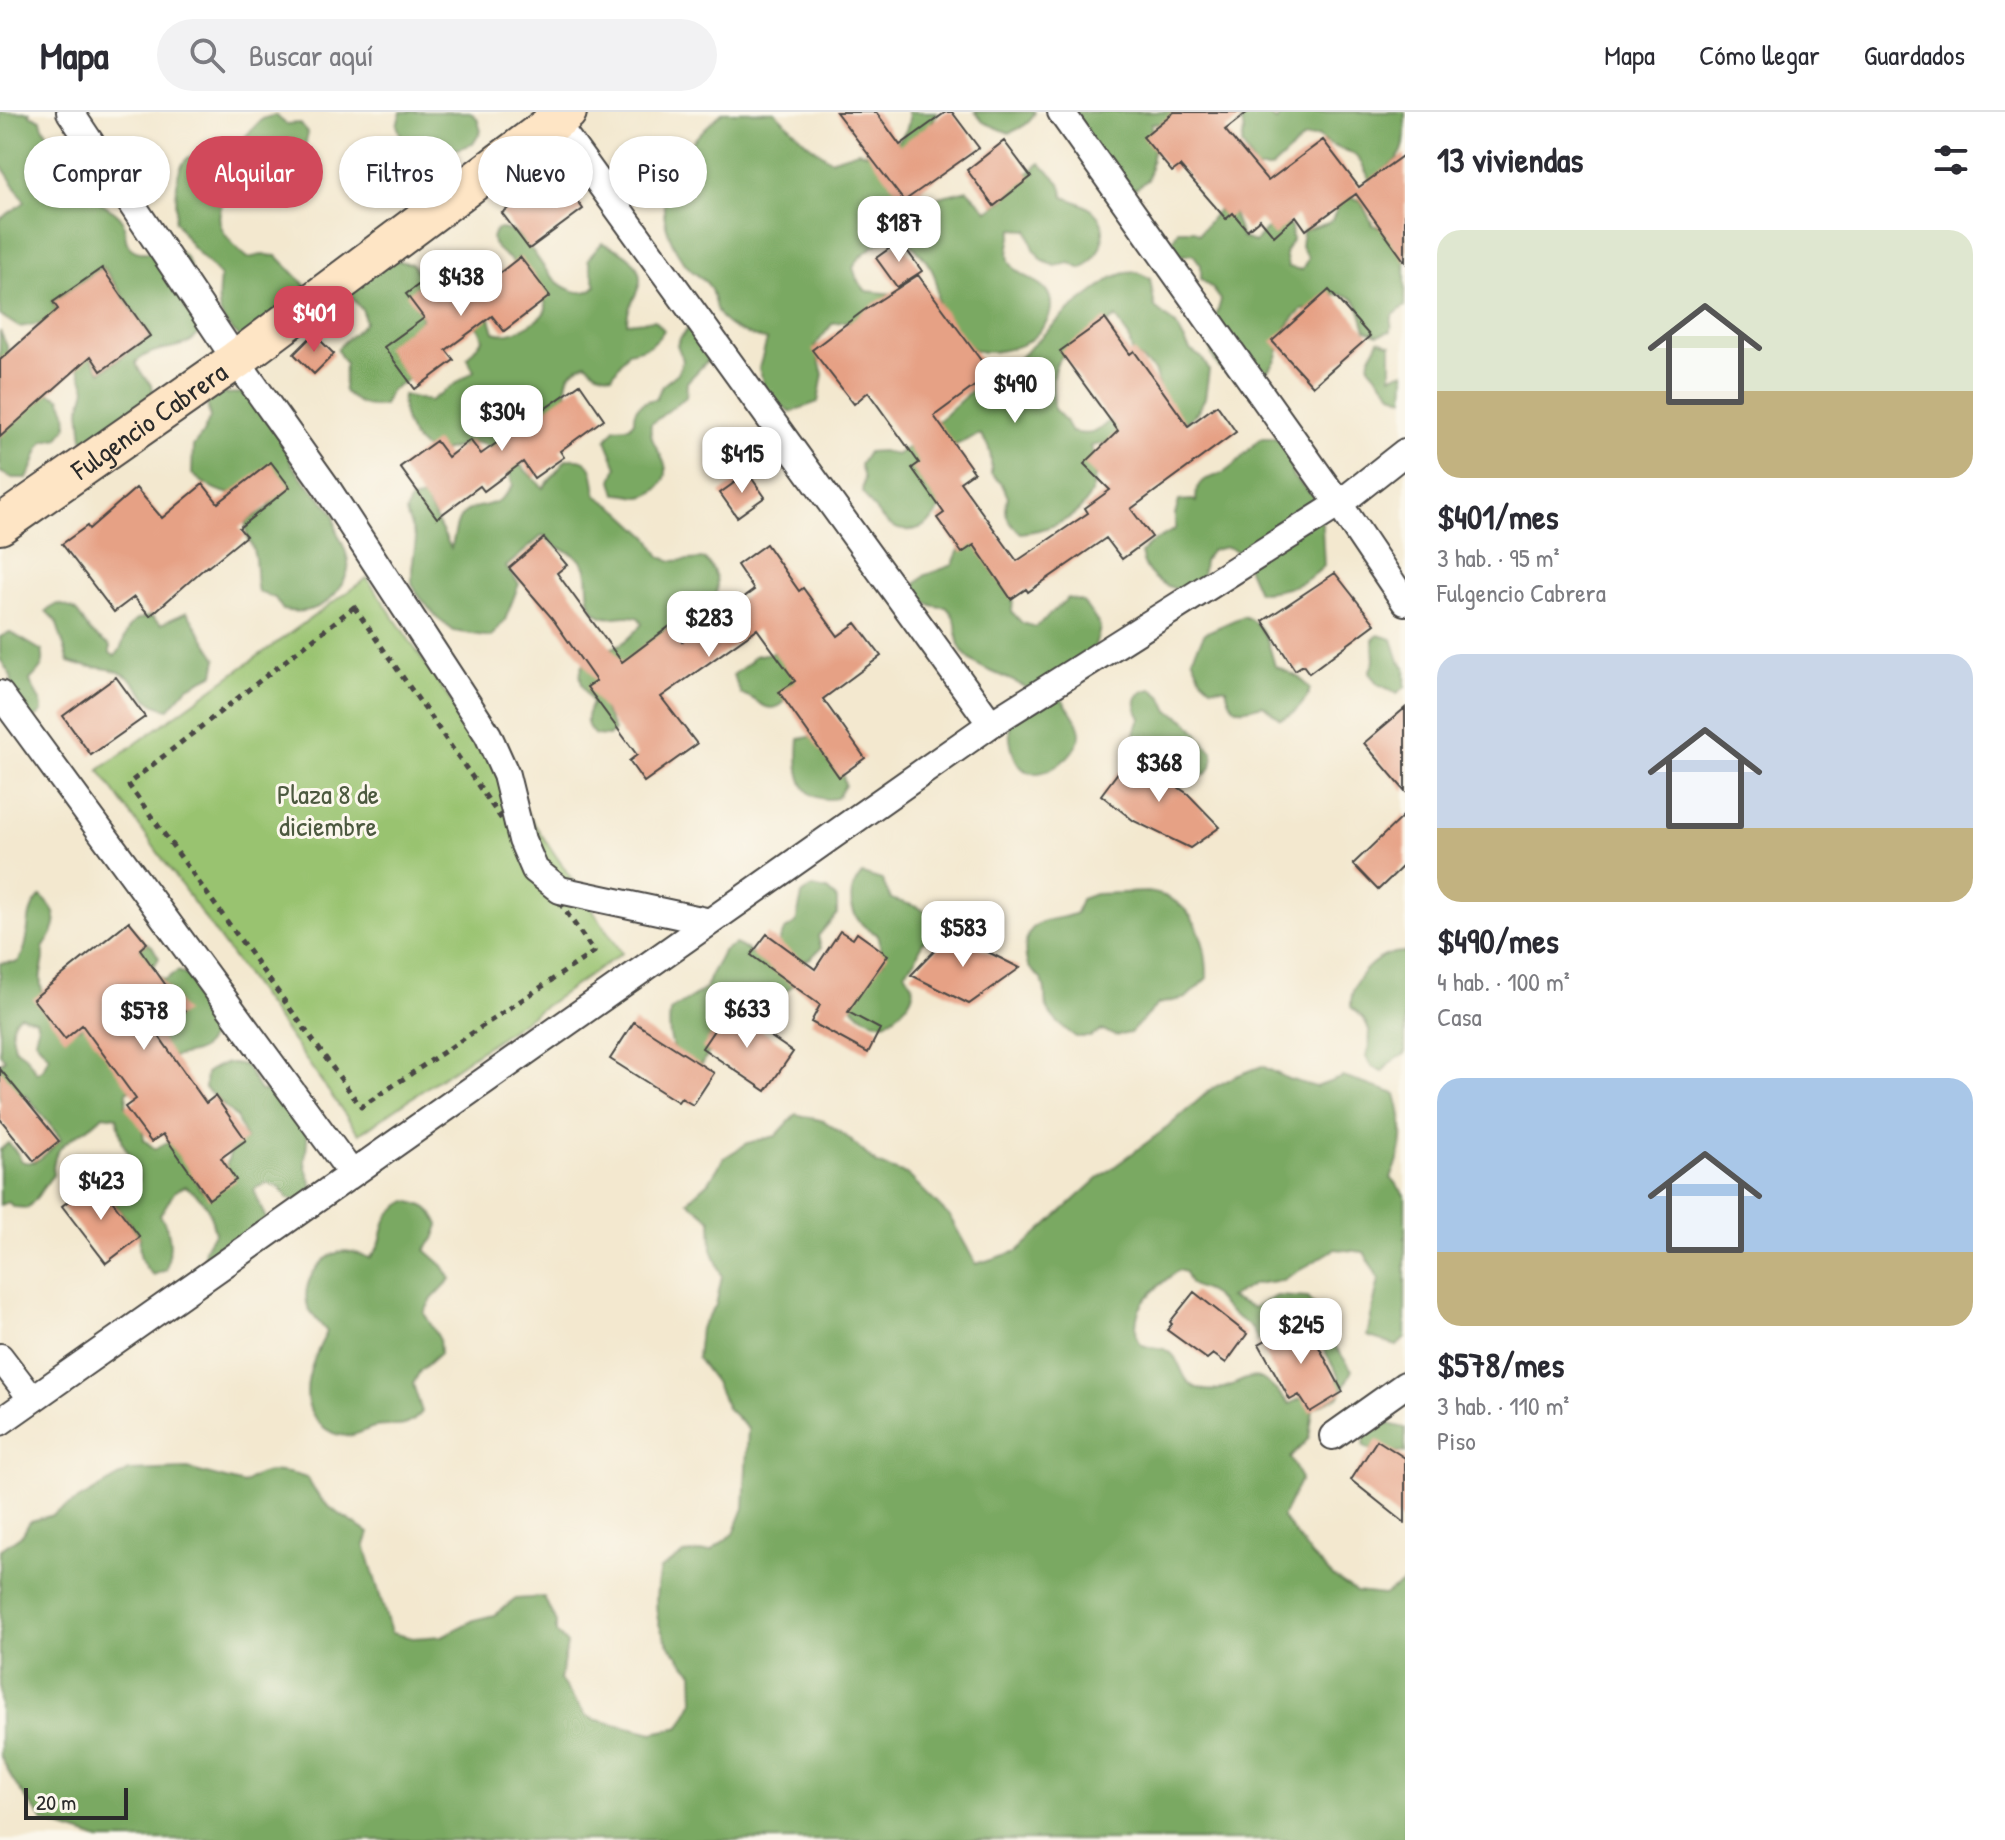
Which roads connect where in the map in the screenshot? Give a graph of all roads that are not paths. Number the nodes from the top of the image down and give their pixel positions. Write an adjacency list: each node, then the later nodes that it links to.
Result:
1 (70, 112): 4 (street)
2 (1061, 112): 6 (street)
3 (556, 115): 4 (main road, Fulgencio Cabrera); 10 (street)
4 (236, 360): 7 (main road, Fulgencio Cabrera); 11 (street)
5 (1405, 452): 6 (street)
6 (1339, 504): 8 (street); 10 (street)
7 (0, 525)
8 (1405, 602)
9 (0, 694): 12 (street)
10 (991, 724): 11 (street)
11 (710, 922): 12 (street)
12 (352, 1174): 15 (street)
13 (0, 1357): 15 (street)
14 (1405, 1385): 17 (street)
15 (32, 1399): 16 (street)
16 (0, 1422)
17 (1333, 1436)

